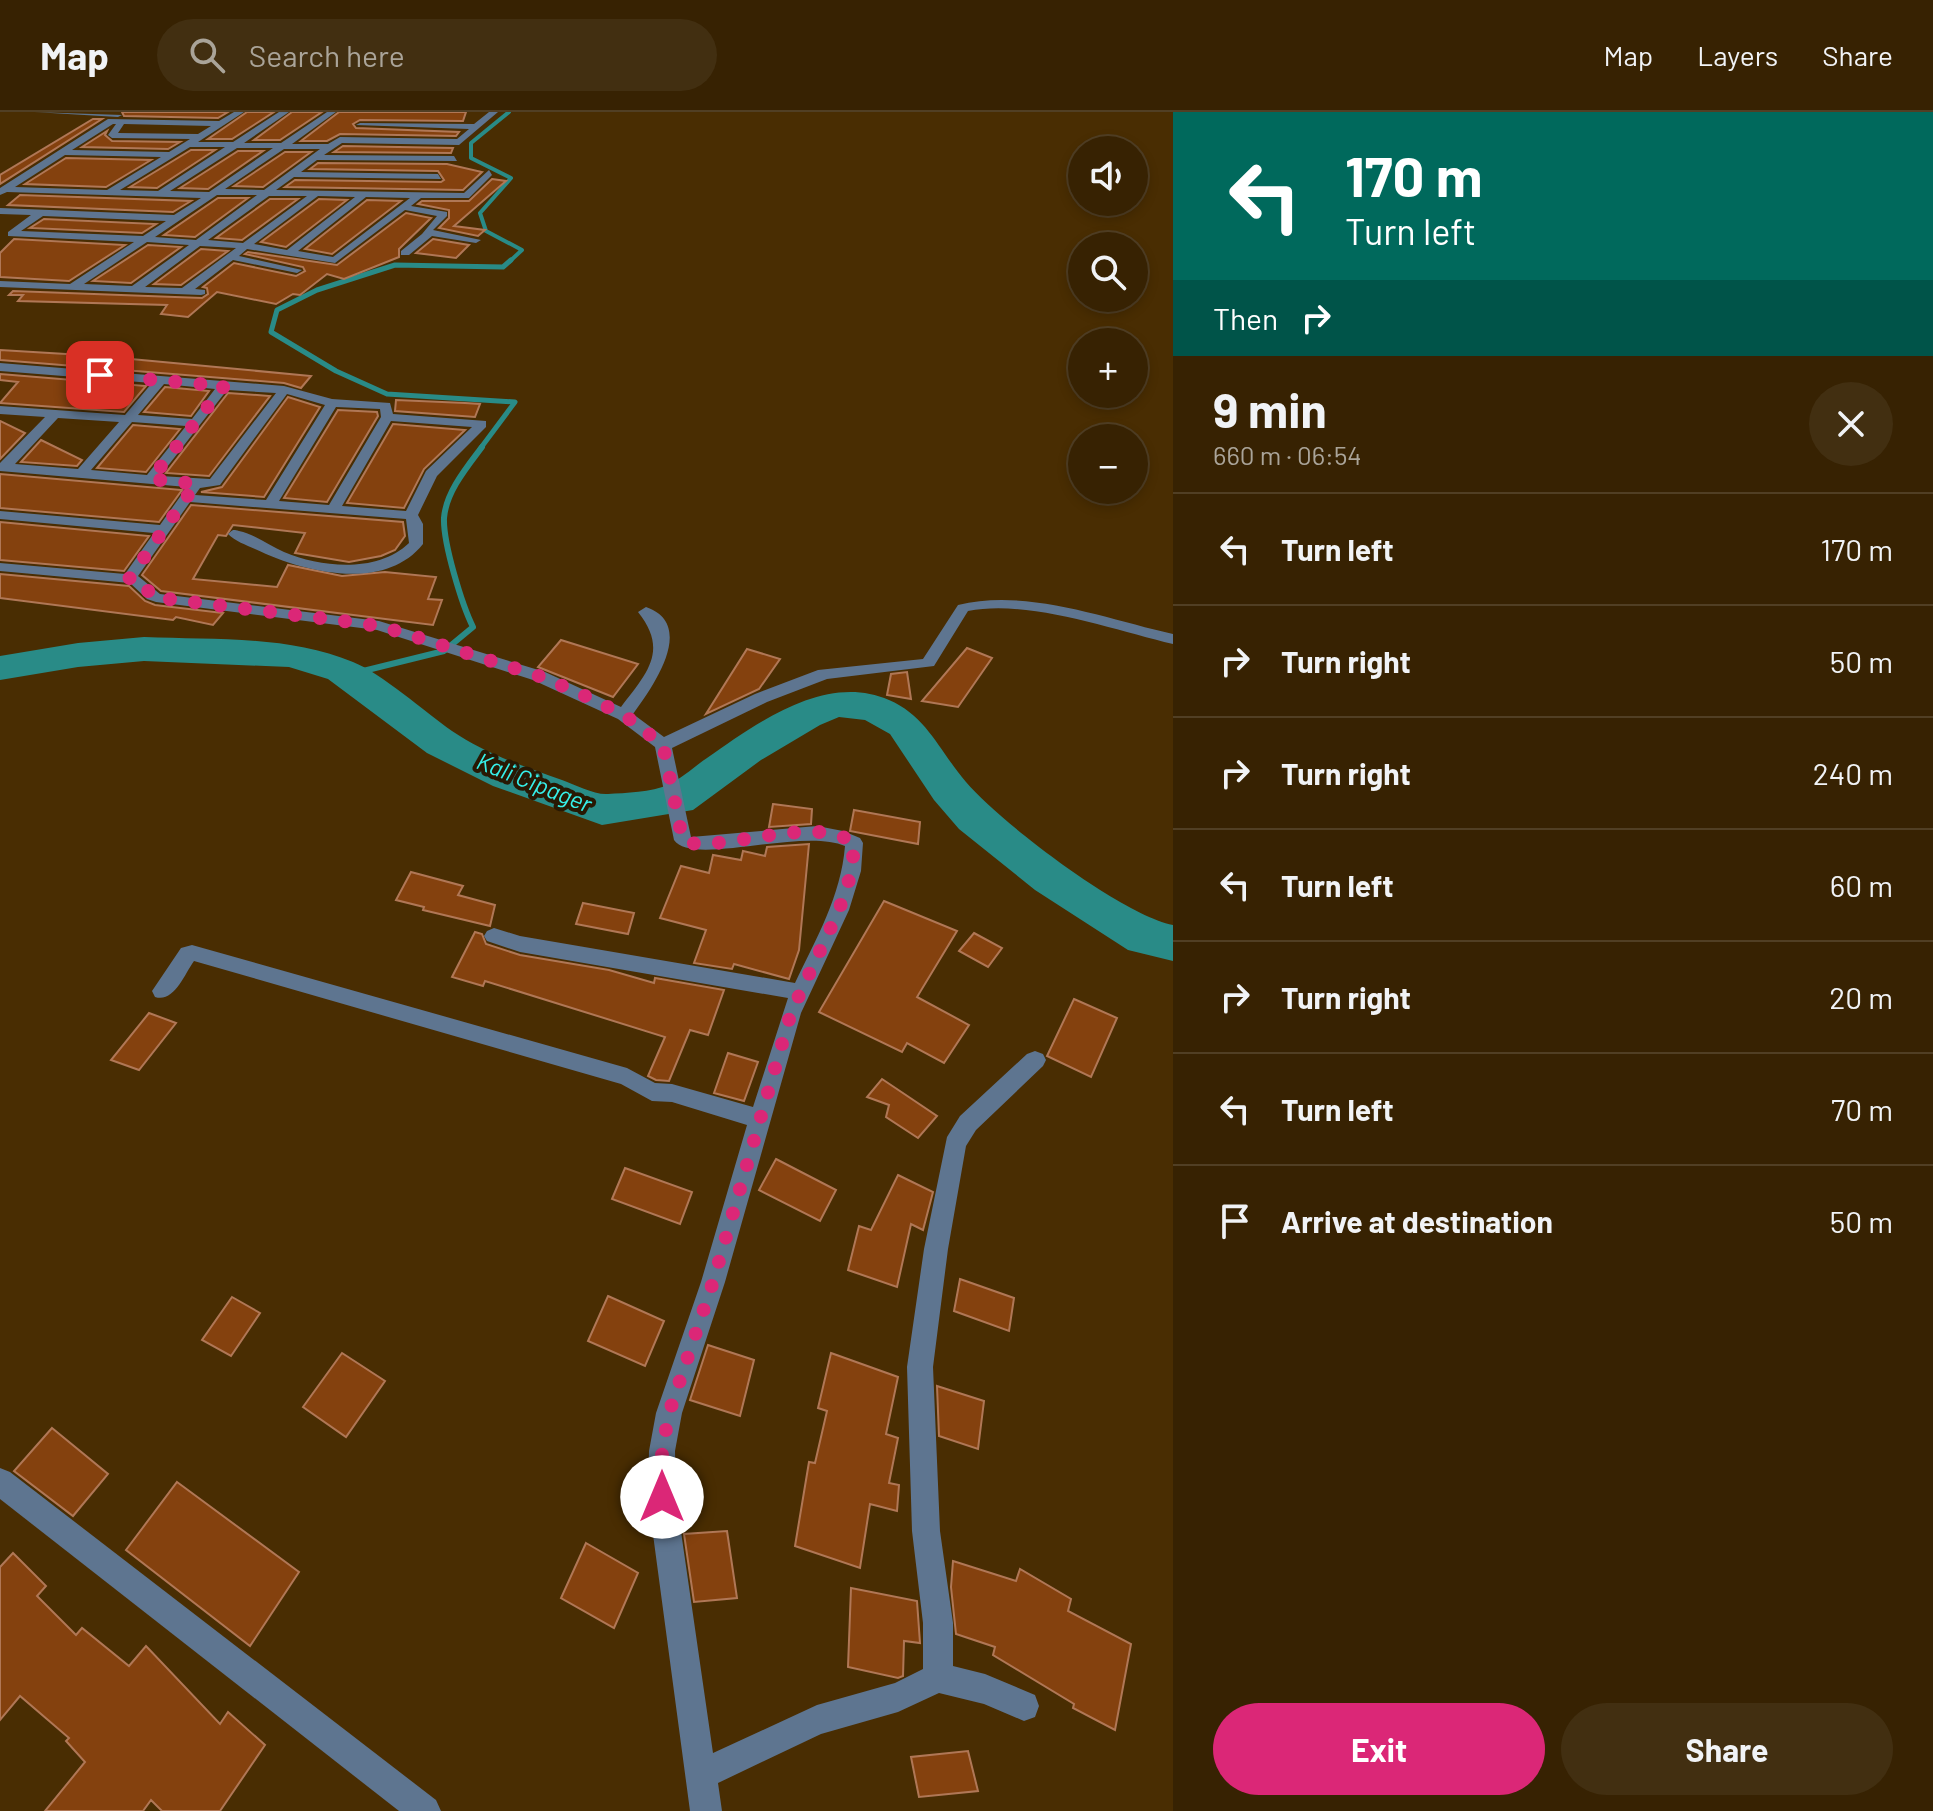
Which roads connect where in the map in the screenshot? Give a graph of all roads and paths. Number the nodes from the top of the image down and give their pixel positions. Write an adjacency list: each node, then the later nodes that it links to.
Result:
1 (38, 112): 8 (street)
2 (188, 112): 10 (street)
3 (240, 112): 11 (street)
4 (285, 112): 17 (street)
5 (332, 112): 18 (street)
6 (379, 112): 12 (street)
7 (494, 112): 13 (street)
8 (118, 117): 10 (street); 14 (street); 20 (street)
9 (399, 119): 12 (street)
10 (176, 122): 11 (street)
11 (221, 124): 14 (street)
12 (360, 125): 13 (street); 15 (street)
13 (476, 127): 15 (street)
14 (199, 137): 16 (street)
15 (340, 140): 19 (street)
16 (188, 144): 17 (street); 21 (street)
17 (235, 146): 18 (street); 30 (street)
18 (281, 147): 19 (street); 31 (street)
19 (330, 147): 22 (street)
20 (64, 152): 21 (street); 26 (street)
21 (170, 155): 28 (street)
22 (314, 157): 24 (street); 25 (street)
23 (489, 173): 33 (street)
24 (291, 174): 25 (street); 27 (street)
25 (438, 177): 33 (street)
26 (2, 191): 28 (street)
27 (267, 192): 29 (street); 31 (street); 43 (street)
28 (109, 193): 30 (street)
29 (317, 193): 32 (street); 44 (street)
30 (160, 194): 31 (street)
31 (213, 194): 37 (street)
32 (364, 194): 33 (street); 45 (street)
33 (419, 195): 34 (street)
34 (402, 207): 38 (street); 45 (street)
35 (0, 211): 36 (street)
36 (40, 213): 37 (street); 39 (street)
37 (174, 218): 40 (street)
38 (429, 233): 41 (street); 46 (street)
39 (11, 234): 40 (street); 42 (street)
40 (143, 239): 43 (street); 50 (street)
41 (476, 240)
42 (0, 241)
43 (197, 243): 44 (street); 51 (street)
44 (245, 246): 45 (street); 47 (street)
45 (289, 253)
46 (405, 253)
47 (232, 258): 48 (street); 52 (street)
48 (297, 270)
49 (0, 284): 50 (street)
50 (74, 286): 51 (street)
51 (135, 289): 52 (street)
52 (185, 291): 53 (street)
53 (201, 292)
54 (0, 367): 55 (street)
55 (161, 380): 56 (street); 62 (street)
56 (224, 386): 57 (street); 63 (street)
57 (284, 390): 58 (street); 67 (street)
58 (332, 403): 61 (street); 69 (street)
59 (0, 410): 60 (street)
60 (55, 413): 62 (street); 64 (street)
61 (387, 417): 70 (street); 72 (street)
62 (128, 418): 63 (street); 65 (street)
63 (197, 423): 66 (street)
64 (2, 467): 65 (street)
65 (81, 474): 66 (street)
66 (151, 479): 67 (street)
67 (196, 484): 68 (street)
68 (186, 498): 69 (street); 73 (street)
69 (270, 505): 70 (street)
70 (333, 510): 72 (street)
71 (0, 515): 73 (street)
72 (411, 515): 74 (street)
73 (164, 530): 76 (street)
74 (235, 534)
75 (0, 567): 76 (street)
76 (129, 579): 79 (street)
77 (646, 612): 79 (street)
78 (1173, 639): 80 (street)
79 (624, 715): 80 (street)
80 (663, 745): 83 (street)
81 (494, 936): 83 (street)
82 (162, 991): 85 (street)
83 (801, 992): 85 (street)
84 (1035, 1060): 87 (street)
85 (761, 1119): 89 (street)
86 (0, 1482): 90 (street)
87 (938, 1678): 88 (street); 89 (street)
88 (1024, 1706)
89 (701, 1775): 91 (street)
90 (425, 1811)
91 (706, 1811)

